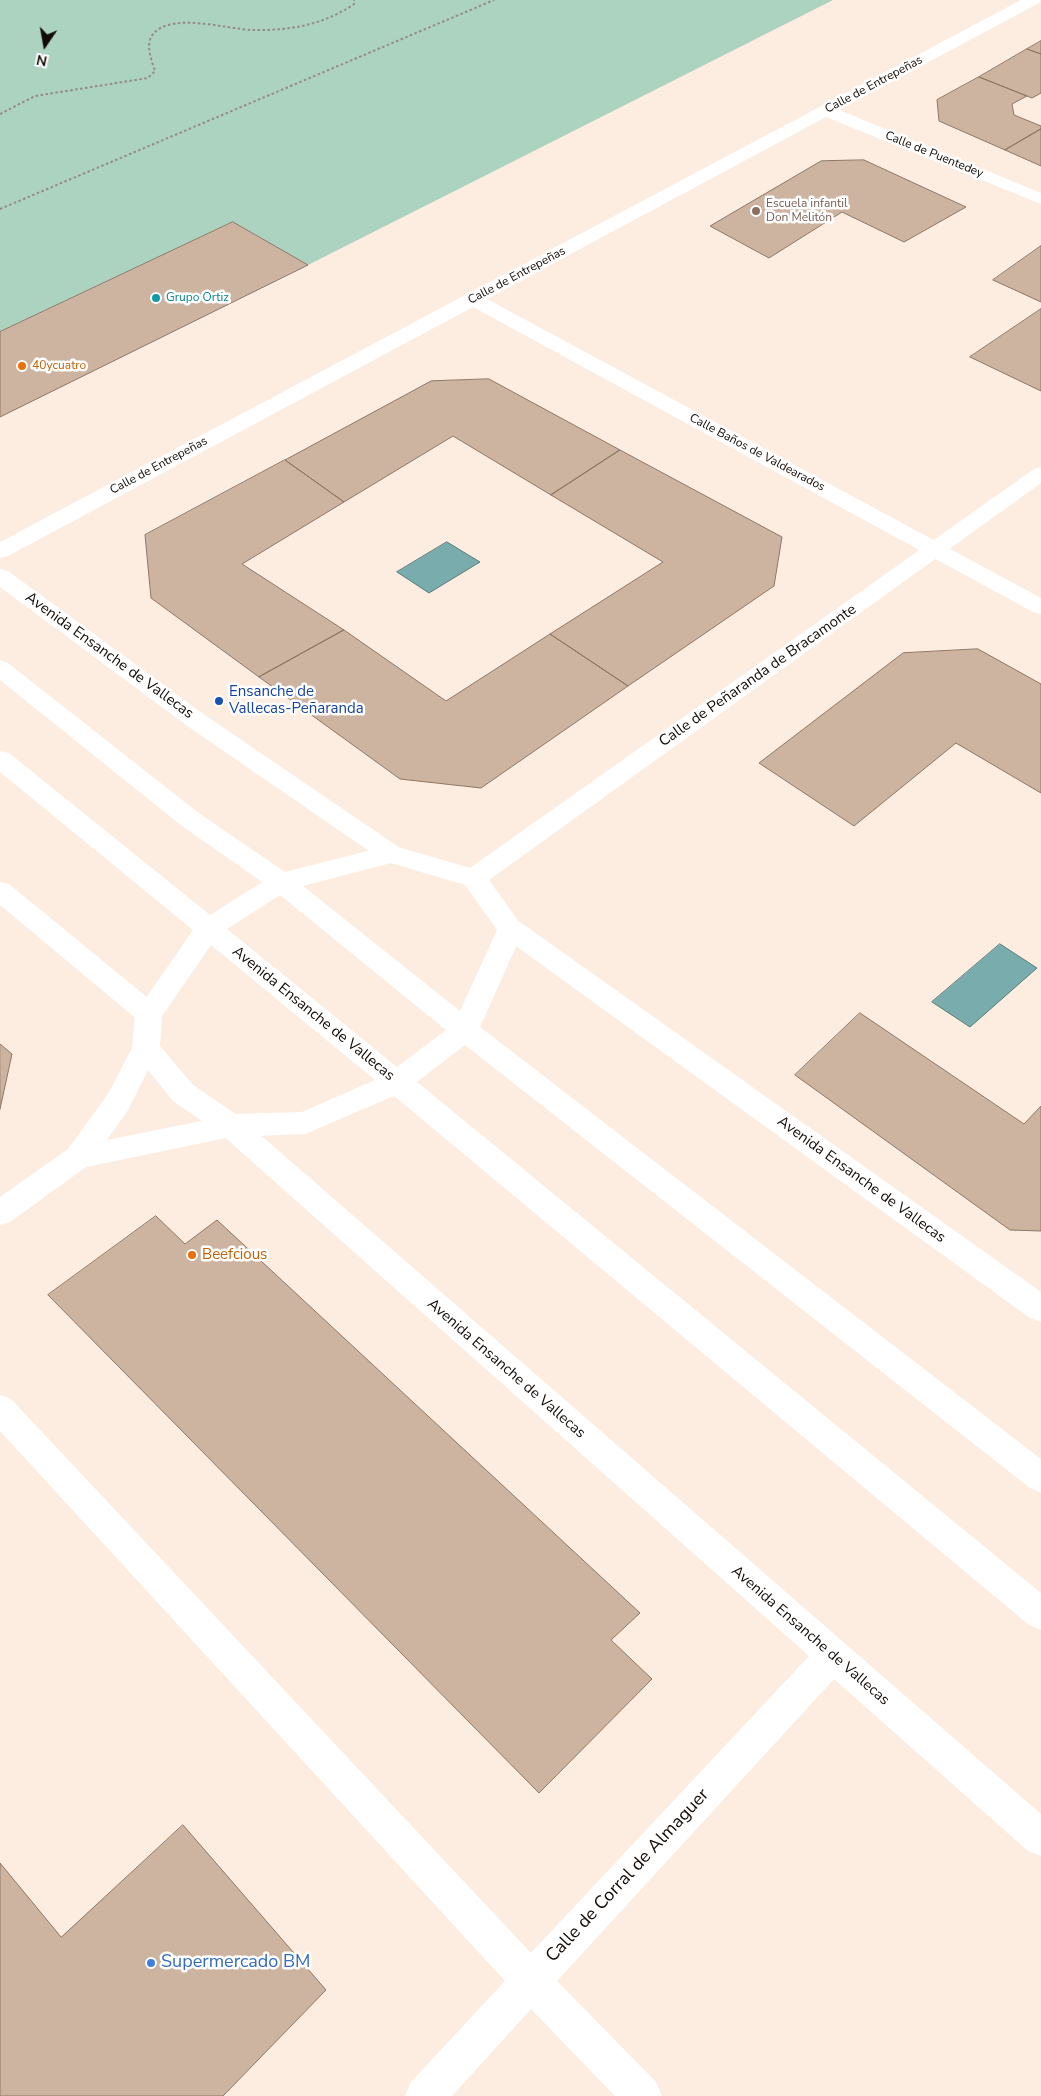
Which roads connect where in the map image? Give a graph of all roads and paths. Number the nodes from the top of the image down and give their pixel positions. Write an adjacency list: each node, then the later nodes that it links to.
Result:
1 (354, 0): 5 (path)
2 (494, 0): 7 (path)
3 (1033, 0): 4 (street, Calle de Entrepeñas)
4 (826, 111): 6 (street, Calle de Puentedey); 8 (street, Calle de Entrepeñas)
5 (0, 114)
6 (1041, 199)
7 (0, 210)
8 (473, 299): 10 (street, Calle Baños de Valdearados); 11 (street, Calle de Entrepeñas)
9 (1041, 473): 10 (street, Calle de Peñaranda de Bracamonte)
10 (936, 550): 13 (street, Calle Baños de Valdearados); 17 (street, Calle de Peñaranda de Bracamonte)
11 (0, 551)
12 (0, 576): 16 (street, Avenida Ensanche de Vallecas)
13 (1041, 607)
14 (0, 668): 18 (street)
15 (0, 759): 20 (street, Avenida Ensanche de Vallecas)
16 (391, 854): 17 (street); 18 (street)
17 (474, 878): 21 (street)
18 (281, 882): 20 (street); 23 (street)
19 (0, 891): 22 (street)
20 (208, 929): 22 (street); 25 (street, Avenida Ensanche de Vallecas)
21 (511, 929): 23 (street); 29 (street, Avenida Ensanche de Vallecas)
22 (149, 1014): 24 (street)
23 (465, 1030): 25 (street); 31 (street)
24 (146, 1048): 26 (street, Avenida Ensanche de Vallecas); 27 (street)
25 (397, 1082): 26 (street); 32 (street, Avenida Ensanche de Vallecas)
26 (231, 1126): 27 (street); 33 (street, Avenida Ensanche de Vallecas)
27 (78, 1157): 28 (street)
28 (0, 1213)
29 (1041, 1308)
30 (0, 1409): 35 (street)
31 (1041, 1478)
32 (1041, 1614)
33 (832, 1656): 34 (street, Avenida Ensanche de Vallecas); 35 (street, Calle de Corral de Almaguer)
34 (1041, 1838)
35 (531, 1981): 36 (street, Calle de Corral de Almaguer); 37 (street)
36 (425, 2096)
37 (642, 2096)

